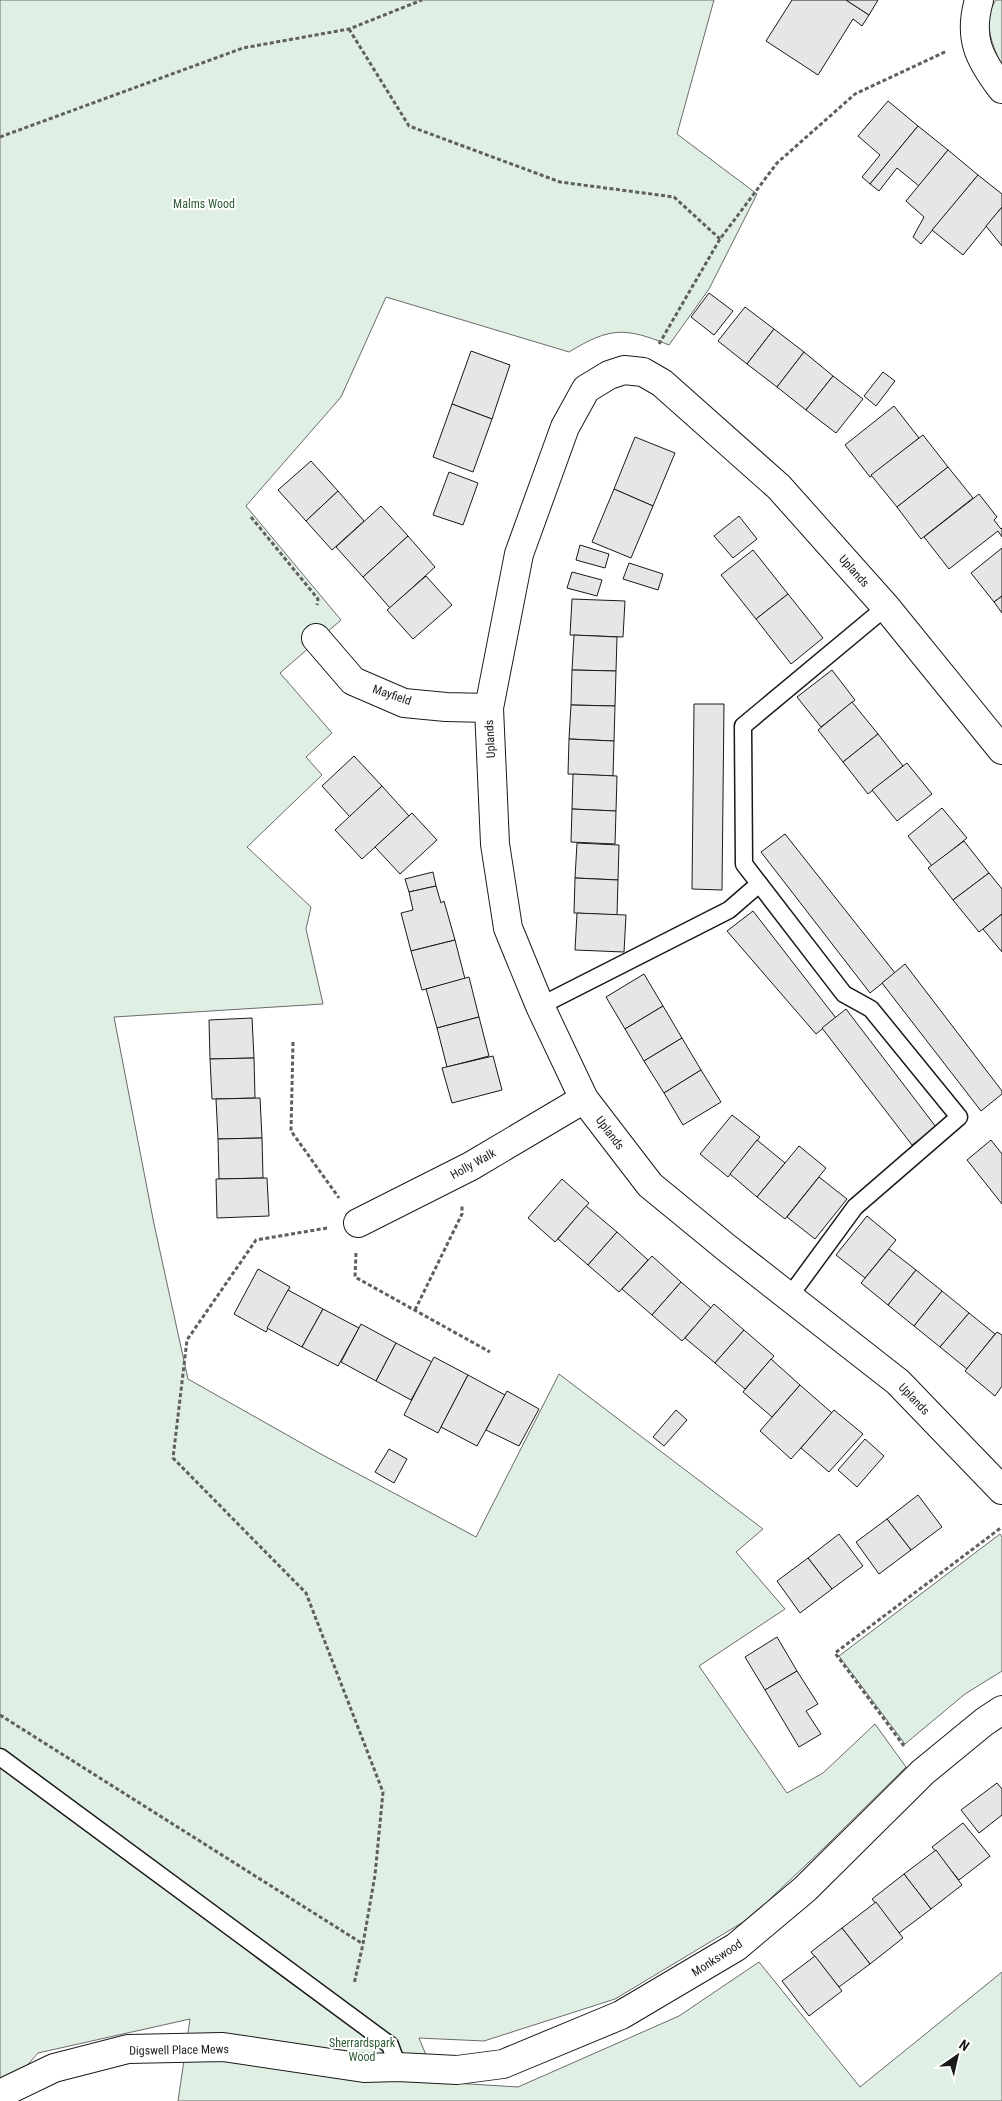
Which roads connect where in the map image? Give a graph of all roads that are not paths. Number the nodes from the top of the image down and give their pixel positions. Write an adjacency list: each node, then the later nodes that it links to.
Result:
1 (979, 0): 2 (street)
2 (1002, 89)
3 (886, 607): 5 (street, Uplands); 6 (street, Uplands); 7 (lane)
4 (316, 638): 5 (street, Mayfield)
5 (489, 708): 8 (street, Uplands)
6 (1002, 750)
7 (759, 884): 8 (lane); 11 (lane)
8 (540, 1006): 9 (street, Uplands)
9 (584, 1099): 10 (street, Holly Walk); 11 (street, Uplands)
10 (358, 1223)
11 (789, 1297): 12 (street, Uplands)
12 (1002, 1490)
13 (1002, 1710): 15 (street, Monkswood)
14 (0, 1757): 15 (lane)
15 (398, 2067): 16 (street, Monkswood)
16 (364, 2068): 17 (street, Digswell Place Mews)
17 (0, 2094)

